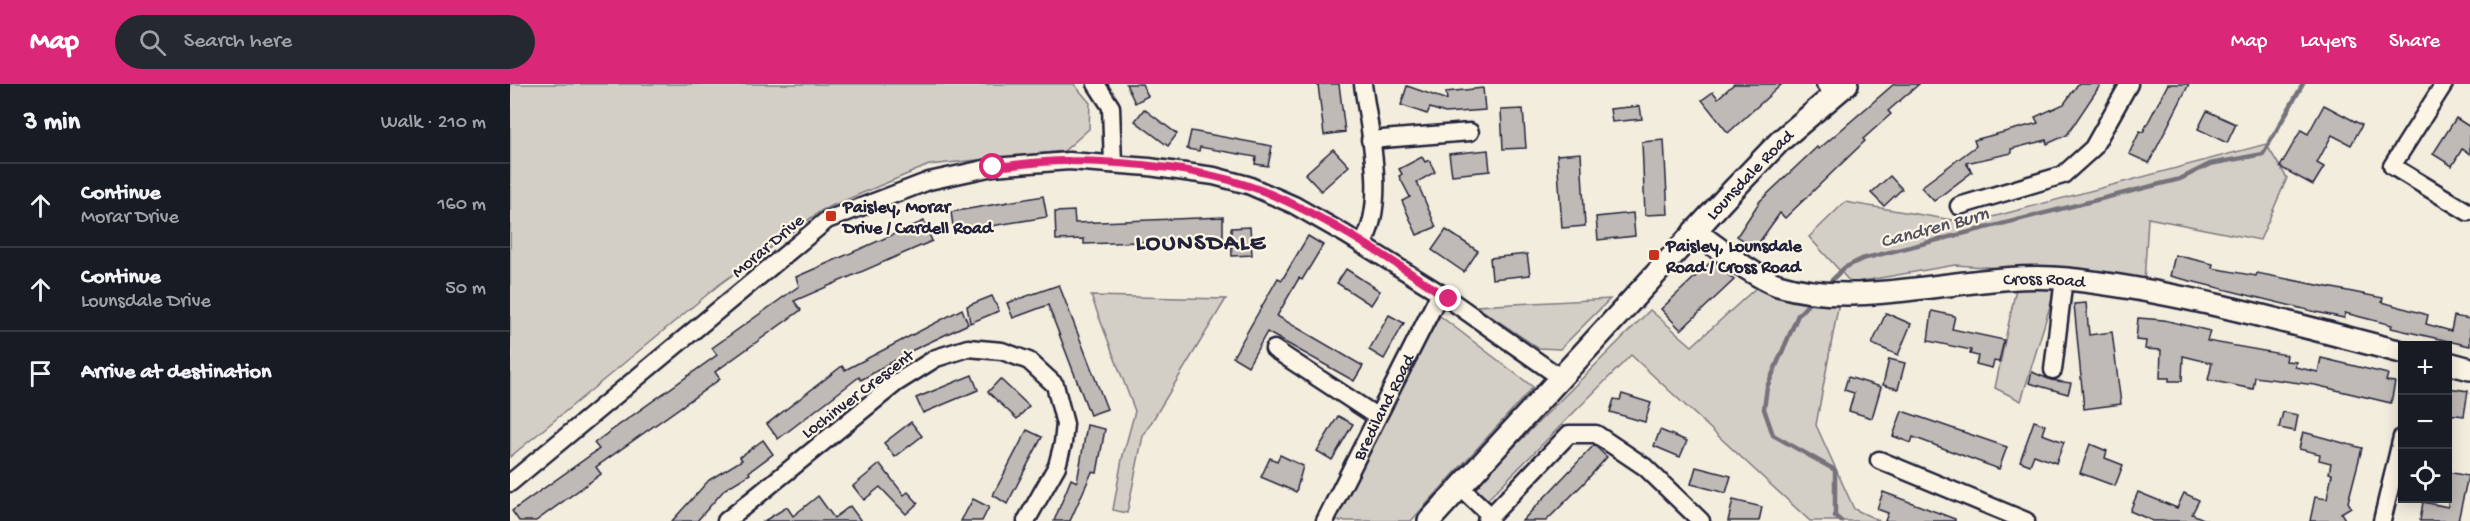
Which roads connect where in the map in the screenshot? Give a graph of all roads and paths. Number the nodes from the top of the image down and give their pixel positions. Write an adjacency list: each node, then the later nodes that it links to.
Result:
1 (1096, 84): 8 (street)
2 (1363, 84): 7 (street)
3 (2129, 84): 9 (street)
4 (2444, 84): 10 (street)
5 (1836, 88): 11 (street, Lounsdale Road)
6 (1470, 132): 7 (street)
7 (1370, 140): 12 (street)
8 (1113, 164): 12 (street, Morar Drive); 24 (street, Morar Drive)
9 (1959, 206)
10 (2468, 212)
11 (1694, 231): 13 (street, Cross Road); 20 (street, Lounsdale Road)
12 (1362, 245): 14 (street, Morar Drive)
13 (2064, 278): 16 (street, Cross Road); 19 (street)
14 (1440, 293): 20 (street, Morar Drive); 21 (street, Brediland Road)
15 (1274, 349): 21 (street)
16 (2398, 351)
17 (2452, 364): 18 (street)
18 (2470, 369)
19 (2053, 370)
20 (1561, 378): 25 (street)
21 (1376, 416): 29 (street, Brediland Road)
22 (2400, 449): 33 (street)
23 (1879, 460): 32 (street)
24 (510, 483)
25 (1461, 488): 26 (street); 30 (street)
26 (1488, 519): 31 (street)
27 (726, 521): 28 (street, Lochinver Crescent)
28 (1026, 521)
29 (1325, 521)
30 (1429, 521)
31 (1701, 521)
32 (2026, 521)
33 (2382, 521)

